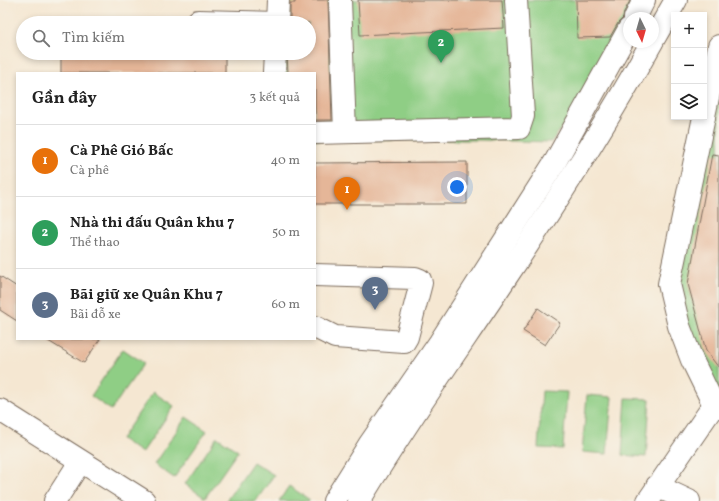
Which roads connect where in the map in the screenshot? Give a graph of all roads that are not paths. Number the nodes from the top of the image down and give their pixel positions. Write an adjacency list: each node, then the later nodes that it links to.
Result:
1 (278, 0): 7 (lane)
2 (340, 0): 16 (lane)
3 (516, 0): 16 (lane)
4 (644, 0): 6 (lane)
5 (676, 0): 8 (lane)
6 (638, 12)
7 (277, 16)
8 (659, 29)
9 (623, 40): 26 (lane)
10 (648, 48): 27 (lane)
11 (718, 51): 14 (lane)
12 (275, 60): 13 (lane)
13 (274, 72)
14 (707, 102)
15 (703, 120): 20 (lane)
16 (345, 132): 17 (lane)
17 (316, 133)
18 (316, 275): 19 (lane)
19 (316, 328)
20 (716, 406): 23 (lane)
21 (0, 410): 22 (lane)
22 (80, 462): 24 (lane); 25 (lane)
23 (652, 494): 28 (lane)
24 (55, 501)
25 (144, 501)
26 (334, 501)
27 (359, 501)
28 (689, 501)

